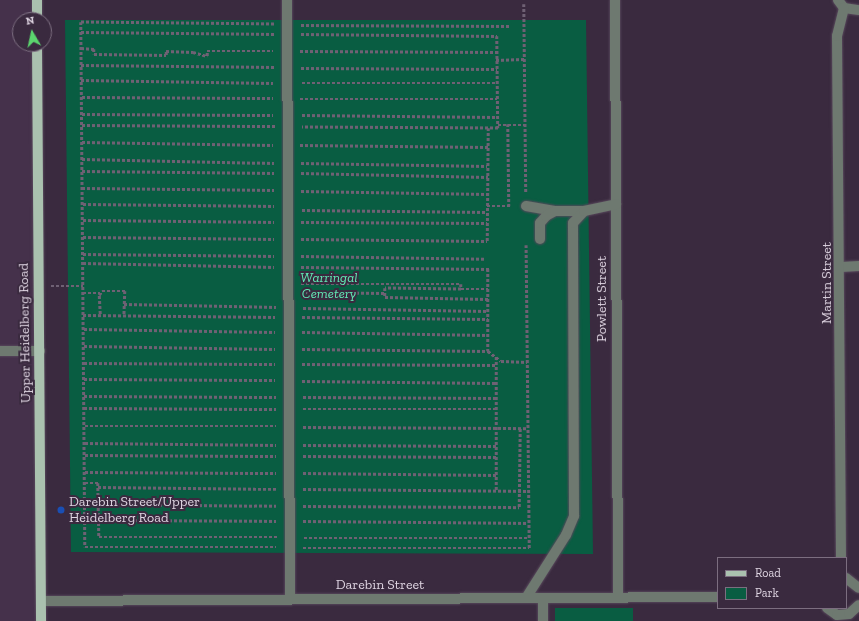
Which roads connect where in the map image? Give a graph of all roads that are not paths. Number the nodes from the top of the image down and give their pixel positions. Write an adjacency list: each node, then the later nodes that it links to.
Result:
1 (37, 0): 6 (main road)
2 (287, 0): 24 (street)
3 (615, 0): 8 (street, Powlett Street)
4 (841, 4): 5 (street); 14 (street, Martin Street)
5 (859, 10)
6 (37, 12)
7 (37, 52): 16 (main road, Upper Heidelberg Road)
8 (616, 204): 11 (street); 23 (street, Powlett Street)
9 (526, 206): 10 (street)
10 (555, 211): 11 (street); 12 (street)
11 (584, 211): 21 (street)
12 (540, 240)
13 (859, 266): 14 (street)
14 (841, 267): 17 (street, Martin Street)
15 (0, 351): 16 (street)
16 (40, 351): 25 (main road, Upper Heidelberg Road)
17 (841, 557)
18 (847, 579): 19 (street)
19 (859, 588)
20 (717, 597): 23 (street, Darebin Street)
21 (526, 598): 22 (street, Darebin Street); 24 (street, Darebin Street)
22 (543, 598): 23 (street, Darebin Street); 30 (street)
23 (618, 598)
24 (290, 599): 25 (street, Darebin Street)
25 (41, 601): 29 (main road, Upper Heidelberg Road)
26 (859, 605): 28 (street)
27 (828, 609): 28 (street)
28 (843, 618)
29 (41, 621)
30 (543, 621)

